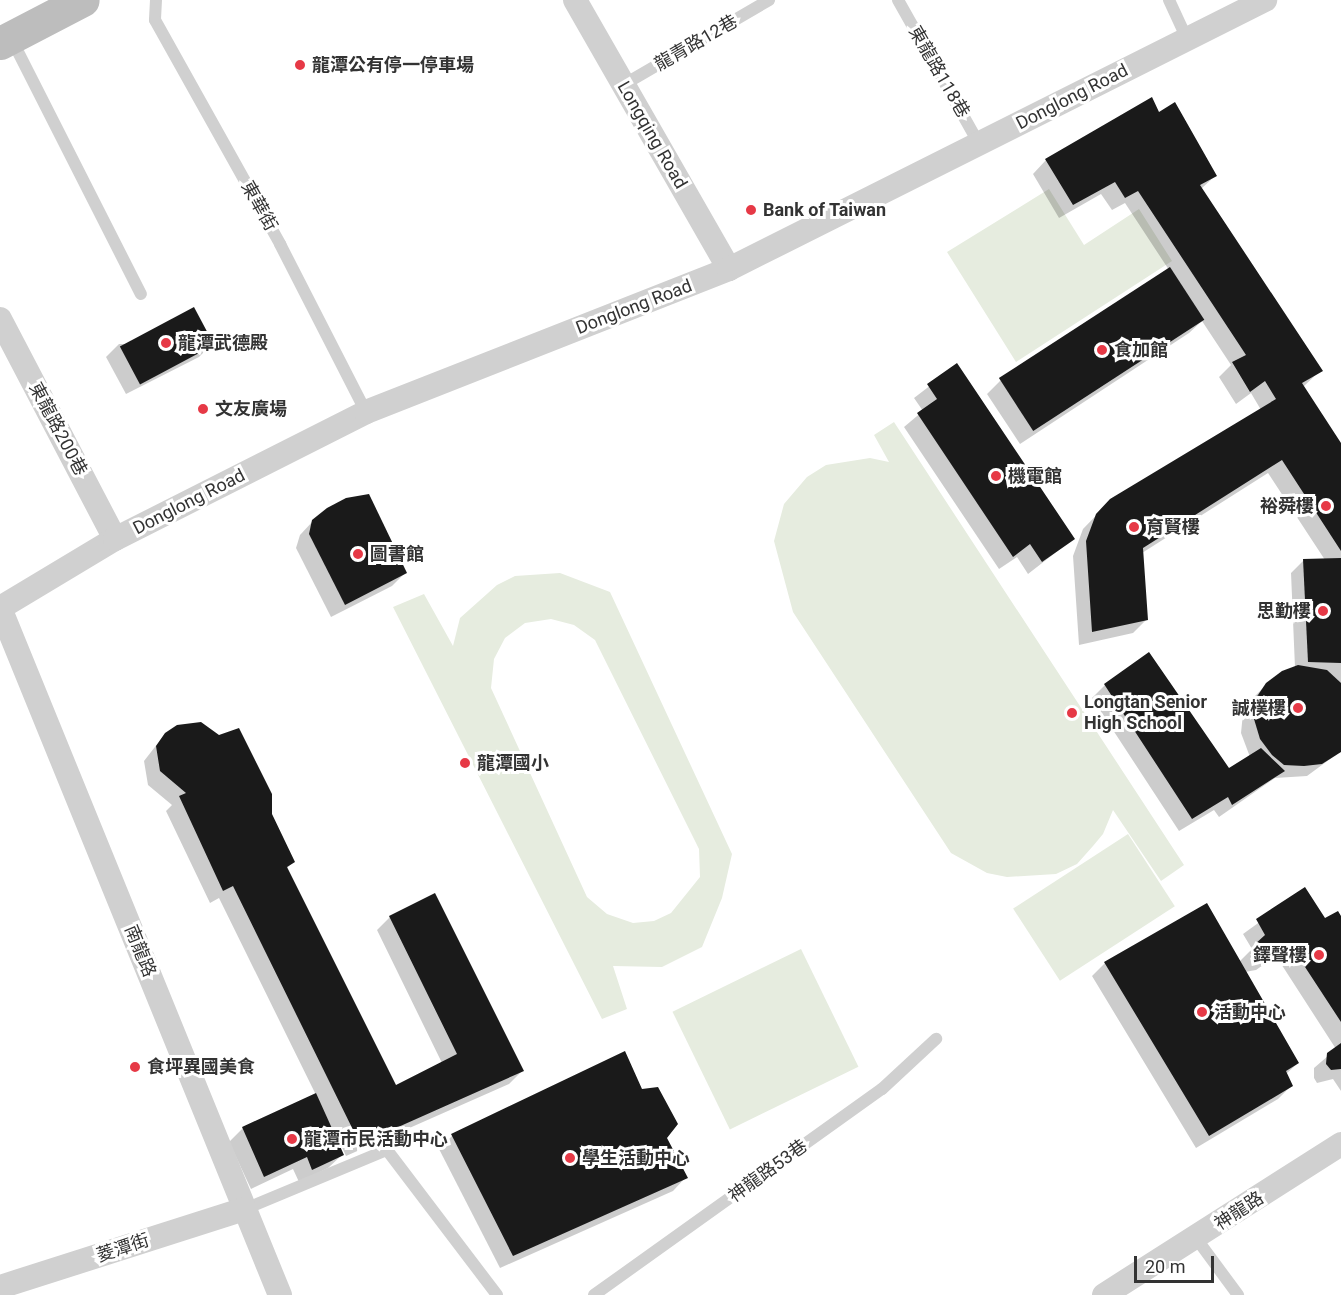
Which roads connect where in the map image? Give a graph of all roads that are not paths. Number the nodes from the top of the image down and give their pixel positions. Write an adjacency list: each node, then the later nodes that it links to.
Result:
1 (83, 0): 9 (street)
2 (156, 0): 15 (lane, 東華街)
3 (575, 0): 10 (street, Longqing Road)
4 (769, 0): 10 (lane, 龍青路12巷)
5 (898, 0): 11 (lane, 東龍路118巷)
6 (1169, 0): 8 (lane)
7 (1265, 0): 8 (street, Donglong Road)
8 (1187, 39): 11 (street, Donglong Road)
9 (5, 40): 13 (lane)
10 (623, 85): 12 (street, Longqing Road)
11 (979, 144): 12 (street, Donglong Road)
12 (729, 269): 15 (street, Donglong Road)
13 (141, 294)
14 (0, 319): 16 (street, 東龍路200巷)
15 (366, 412): 16 (street, Donglong Road)
16 (115, 539): 17 (street, Donglong Road)
17 (0, 608): 20 (street, 南龍路)
18 (936, 1039): 25 (lane, 神龍路53巷)
19 (1341, 1144): 21 (street, 神龍路)
20 (245, 1209): 22 (street, 菱潭街); 23 (street, 南龍路); 24 (lane)
21 (1196, 1239): 26 (street, 神龍路); 27 (lane)
22 (0, 1287)
23 (280, 1295)
24 (497, 1295)
25 (594, 1295)
26 (1104, 1295)
27 (1238, 1295)

